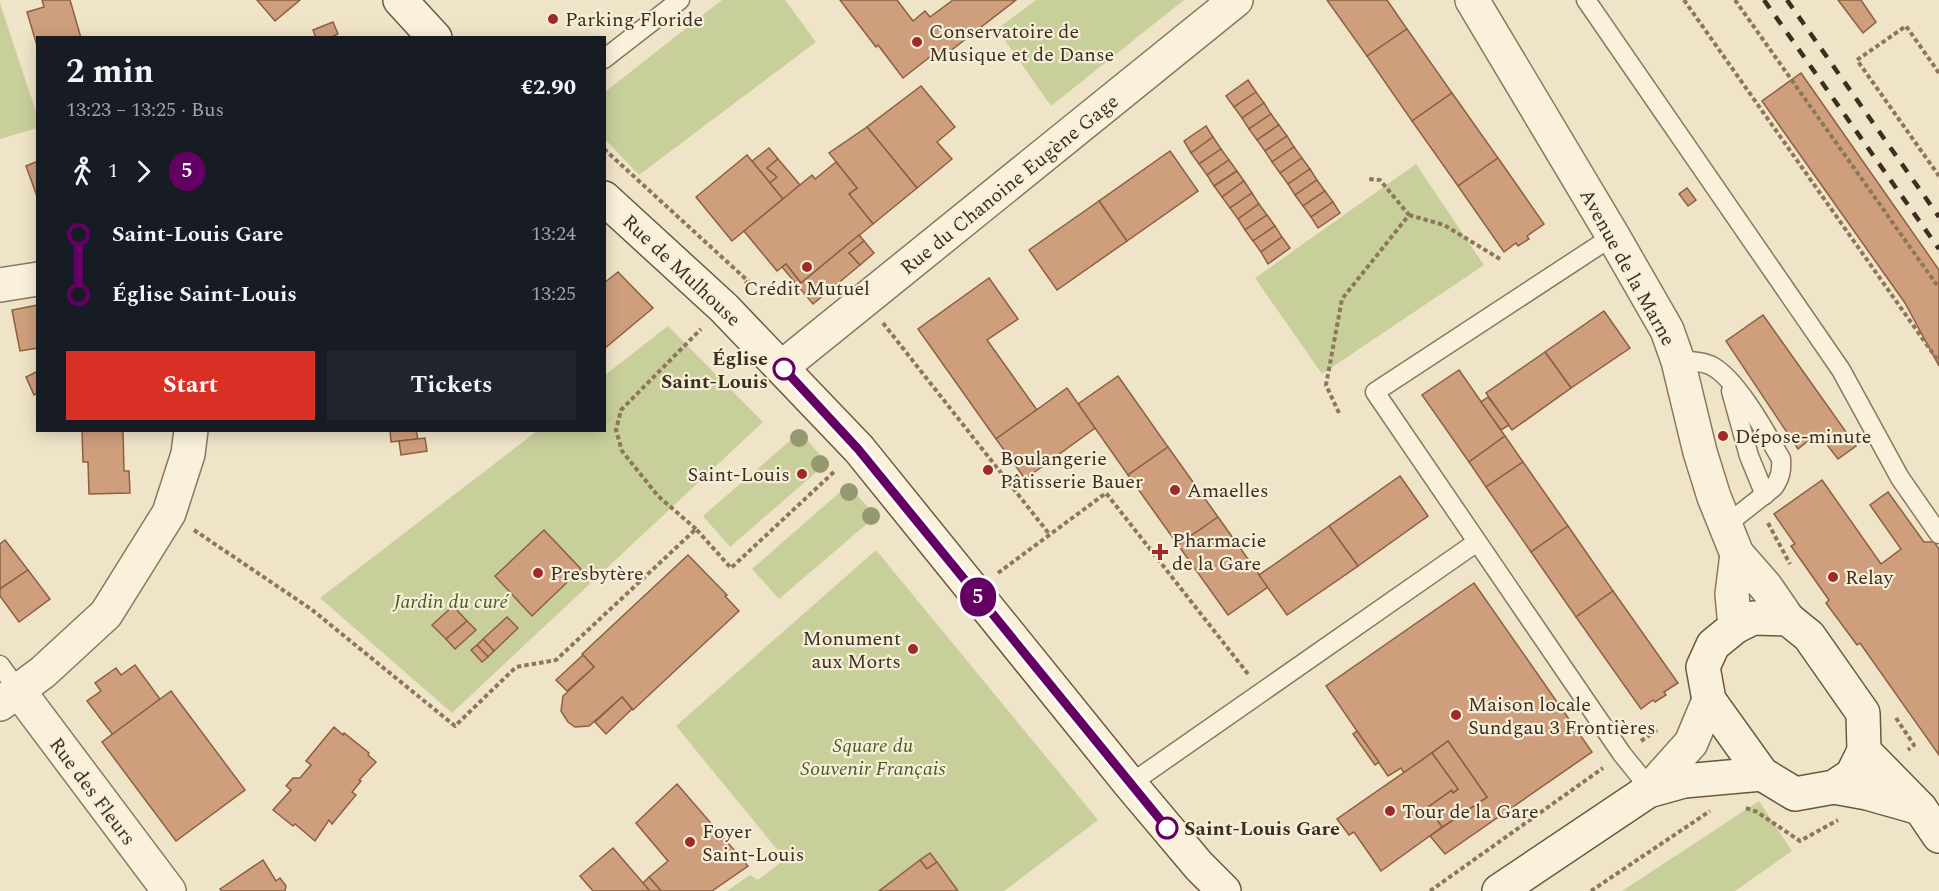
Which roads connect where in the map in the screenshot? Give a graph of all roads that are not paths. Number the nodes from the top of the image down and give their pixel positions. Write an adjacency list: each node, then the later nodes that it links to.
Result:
1 (400, 0): 6 (street)
2 (680, 0): 7 (lane)
3 (1236, 0): 13 (street, Rue du Chanoine Eugène Gage)
4 (1472, 0): 9 (street, Avenue de la Marne)
5 (1586, 0): 17 (lane)
6 (433, 36)
7 (606, 57)
8 (606, 200): 13 (street, Rue de Mulhouse)
9 (1613, 236): 12 (street, Avenue de la Marne); 19 (lane)
10 (36, 279): 11 (street)
11 (0, 285)
12 (1678, 361): 14 (lane); 18 (street, Avenue de la Marne)
13 (782, 367): 26 (street, Rue de Mulhouse)
14 (1727, 377): 16 (lane); 16 (lane)
15 (191, 432): 22 (street)
16 (1765, 495): 18 (lane)
17 (1939, 534)
18 (1732, 539): 20 (street, Avenue de la Marne); 21 (street, Avenue de la Marne)
19 (1478, 542): 26 (lane); 28 (lane)
20 (1788, 619): 21 (street); 24 (street)
21 (1735, 627): 23 (street)
22 (6, 686): 31 (street, Rue des Fleurs)
23 (1709, 700): 25 (street); 28 (street)
24 (1864, 751): 27 (street); 29 (street)
25 (1762, 774): 27 (street); 28 (street)
26 (1130, 784): 32 (street, Rue de Mulhouse)
27 (1834, 787): 29 (street)
28 (1648, 791): 33 (street)
29 (1920, 808): 30 (street)
30 (1939, 836)
31 (169, 891)
32 (1224, 891)
33 (1499, 891)

